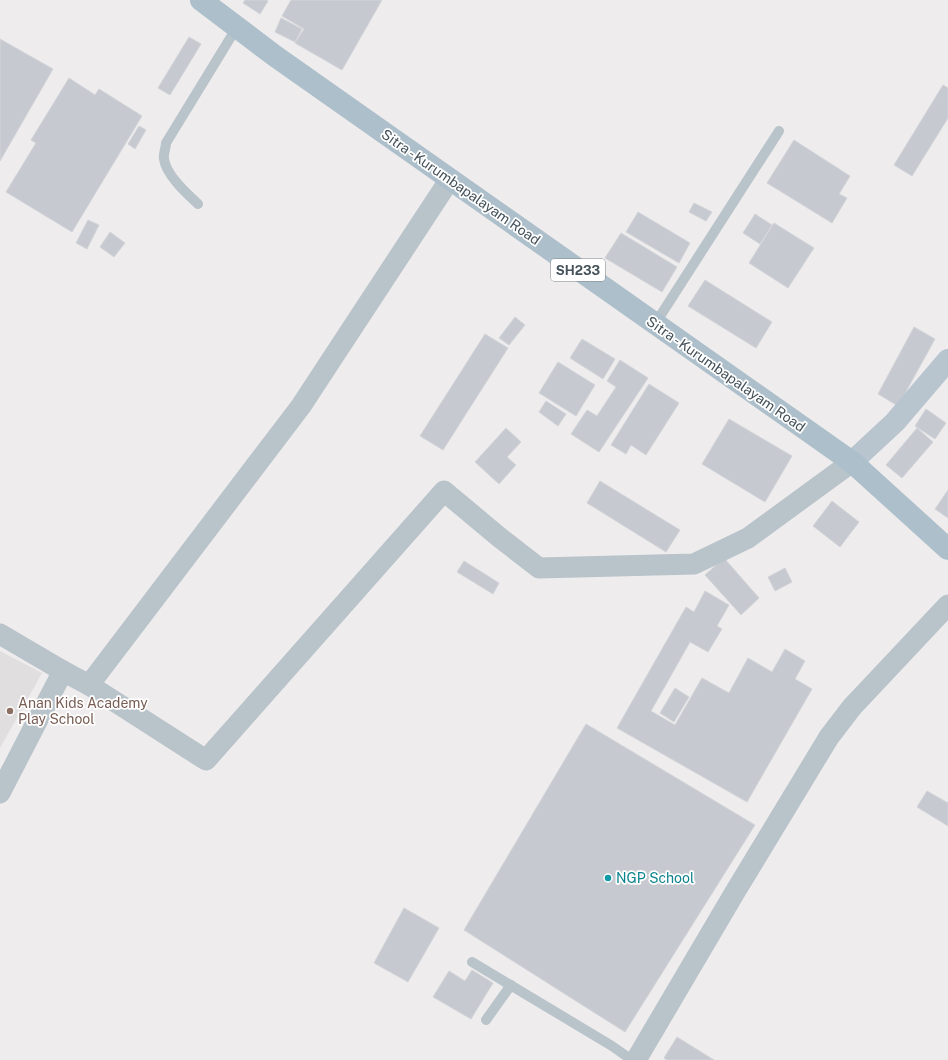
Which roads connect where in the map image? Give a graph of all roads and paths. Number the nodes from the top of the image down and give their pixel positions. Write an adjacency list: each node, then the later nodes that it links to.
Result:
1 (201, 0): 2 (main road, Sitra - Kurumbapalayam Road / SH233)
2 (237, 27): 4 (main road, Sitra - Kurumbapalayam Road / SH233); 5 (lane)
3 (779, 131): 6 (lane)
4 (450, 179): 6 (main road, Sitra - Kurumbapalayam Road / SH233); 13 (street)
5 (198, 204)
6 (655, 324): 8 (main road, Sitra - Kurumbapalayam Road / SH233)
7 (948, 360): 8 (street)
8 (852, 462): 9 (main road, Sitra - Kurumbapalayam Road / SH233); 13 (street)
9 (948, 550)
10 (948, 605): 19 (street)
11 (0, 634): 12 (street)
12 (63, 671): 13 (street); 14 (street)
13 (89, 685)
14 (0, 793)
15 (472, 962): 16 (lane)
16 (511, 985): 17 (lane); 18 (lane)
17 (486, 1020)
18 (632, 1060)
19 (636, 1060)

